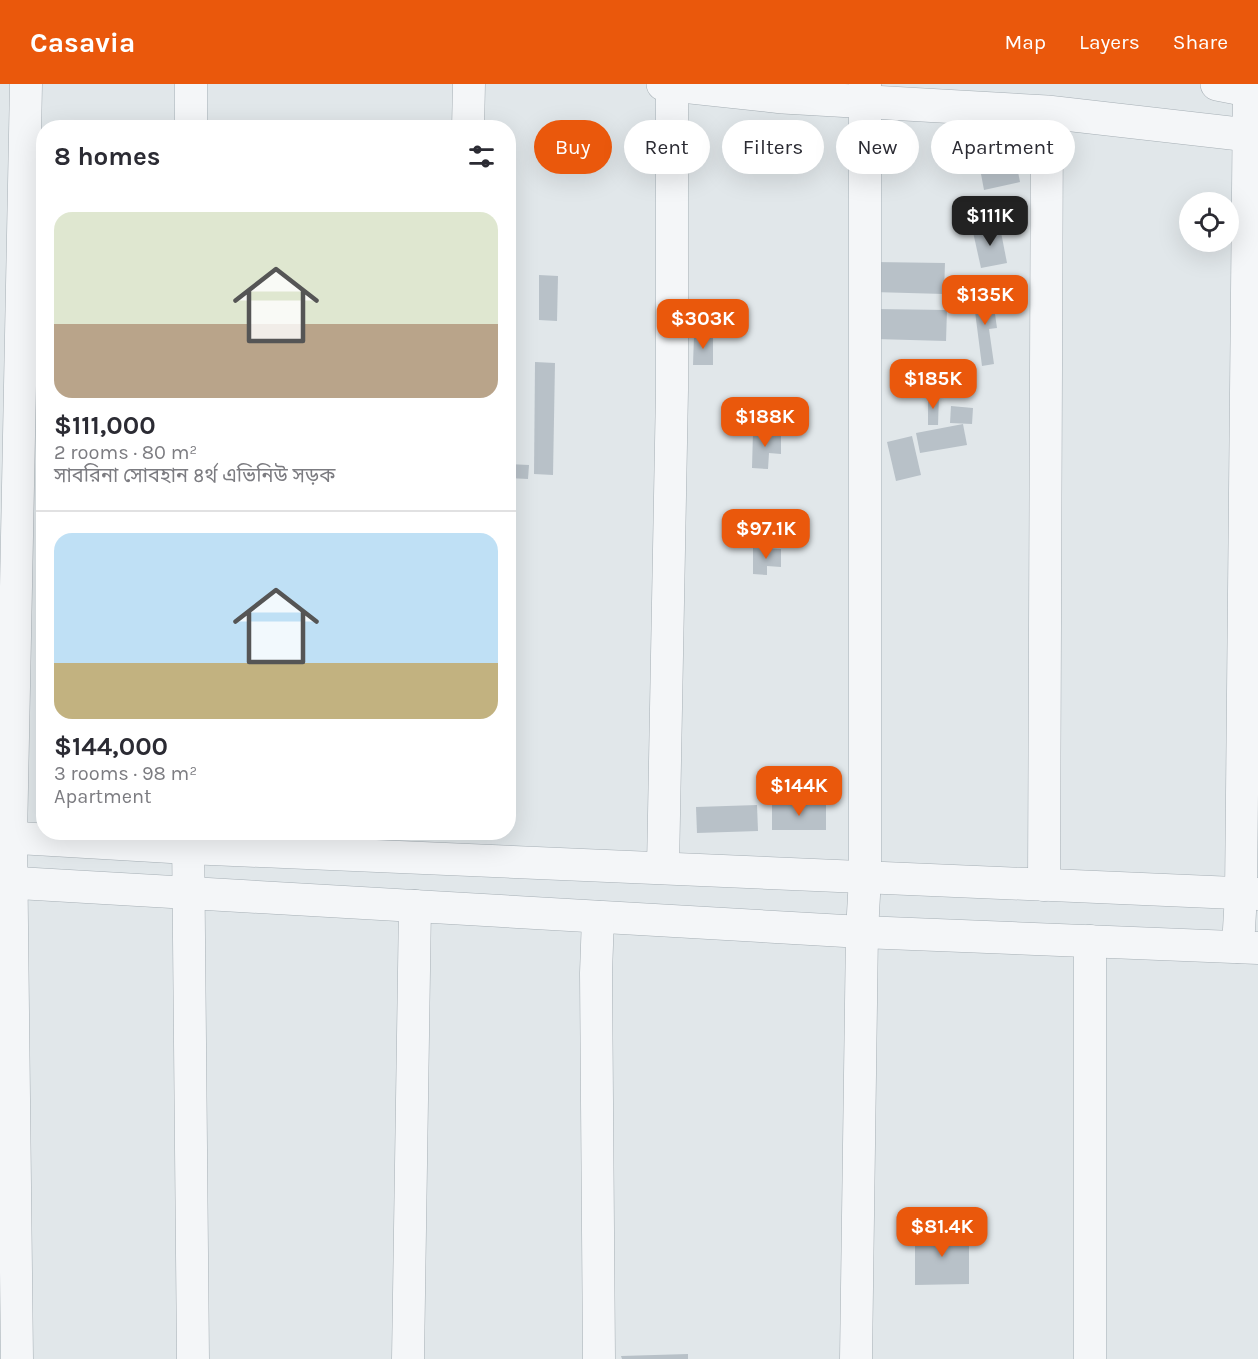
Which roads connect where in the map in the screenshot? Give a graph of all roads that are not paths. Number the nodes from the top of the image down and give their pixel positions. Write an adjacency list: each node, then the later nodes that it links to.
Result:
1 (26, 84): 13 (street)
2 (191, 84): 10 (street)
3 (469, 84): 11 (street)
4 (663, 84): 5 (street)
5 (672, 84): 8 (street); 17 (street)
6 (1217, 84): 7 (street)
7 (1254, 92): 12 (street)
8 (865, 93): 9 (street); 18 (street)
9 (1047, 112): 12 (street); 20 (street)
10 (191, 120)
11 (468, 120)
12 (1253, 135): 22 (street)
13 (5, 838): 14 (street); 19 (street)
14 (36, 838)
15 (188, 840): 16 (street); 21 (street)
16 (456, 846): 17 (street)
17 (663, 868): 18 (street)
18 (865, 877): 20 (street); 25 (street)
19 (6, 883): 21 (street); 28 (street)
20 (1044, 885): 22 (street)
21 (189, 893): 23 (street); 29 (street)
22 (1250, 894): 27 (street)
23 (415, 906): 24 (street); 30 (street)
24 (598, 917): 25 (street); 31 (street)
25 (862, 932): 26 (street); 32 (street)
26 (1090, 941): 27 (street); 33 (street)
27 (1248, 947)
28 (16, 1359)
29 (193, 1359)
30 (408, 1359)
31 (599, 1359)
32 (856, 1359)
33 (1090, 1359)

